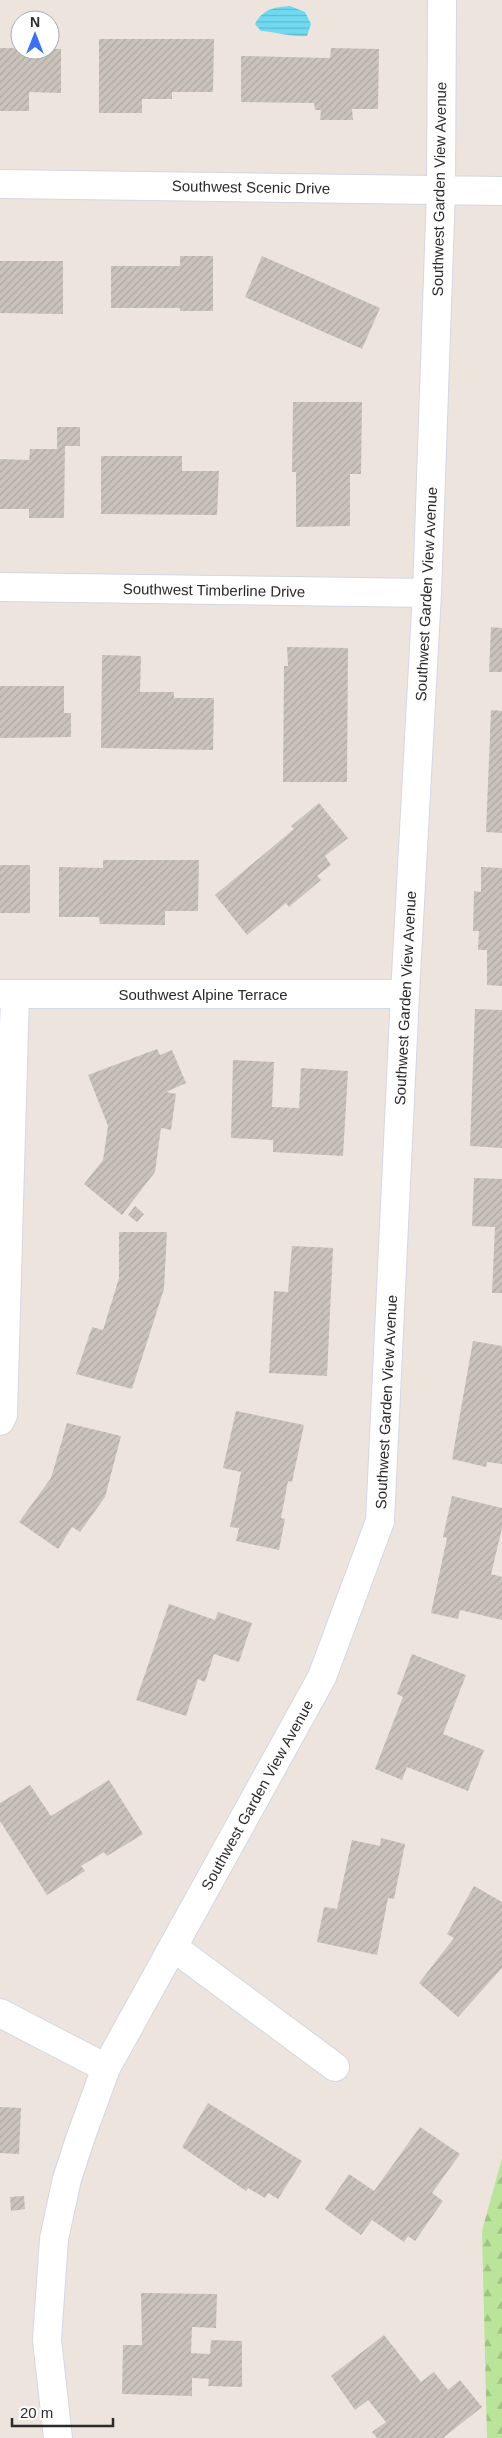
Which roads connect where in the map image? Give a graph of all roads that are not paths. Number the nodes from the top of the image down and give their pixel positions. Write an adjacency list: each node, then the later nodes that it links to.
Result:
1 (442, 0): 3 (street, Southwest Garden View Avenue)
2 (0, 184): 3 (street, Southwest Scenic Drive)
3 (441, 190): 4 (street, Southwest Scenic Drive); 6 (street, Southwest Garden View Avenue)
4 (502, 191)
5 (0, 587): 6 (street, Southwest Timberline Drive)
6 (427, 593): 8 (street, Southwest Garden View Avenue)
7 (7, 994): 8 (street, Southwest Alpine Terrace); 9 (street)
8 (405, 994): 10 (street, Southwest Garden View Avenue)
9 (0, 1421)
10 (173, 1947): 12 (street, Southwest Garden View Avenue); 13 (street)
11 (0, 2013): 12 (street)
12 (106, 2068): 14 (street, Southwest Garden View Avenue)
13 (335, 2068)
14 (58, 2438)

